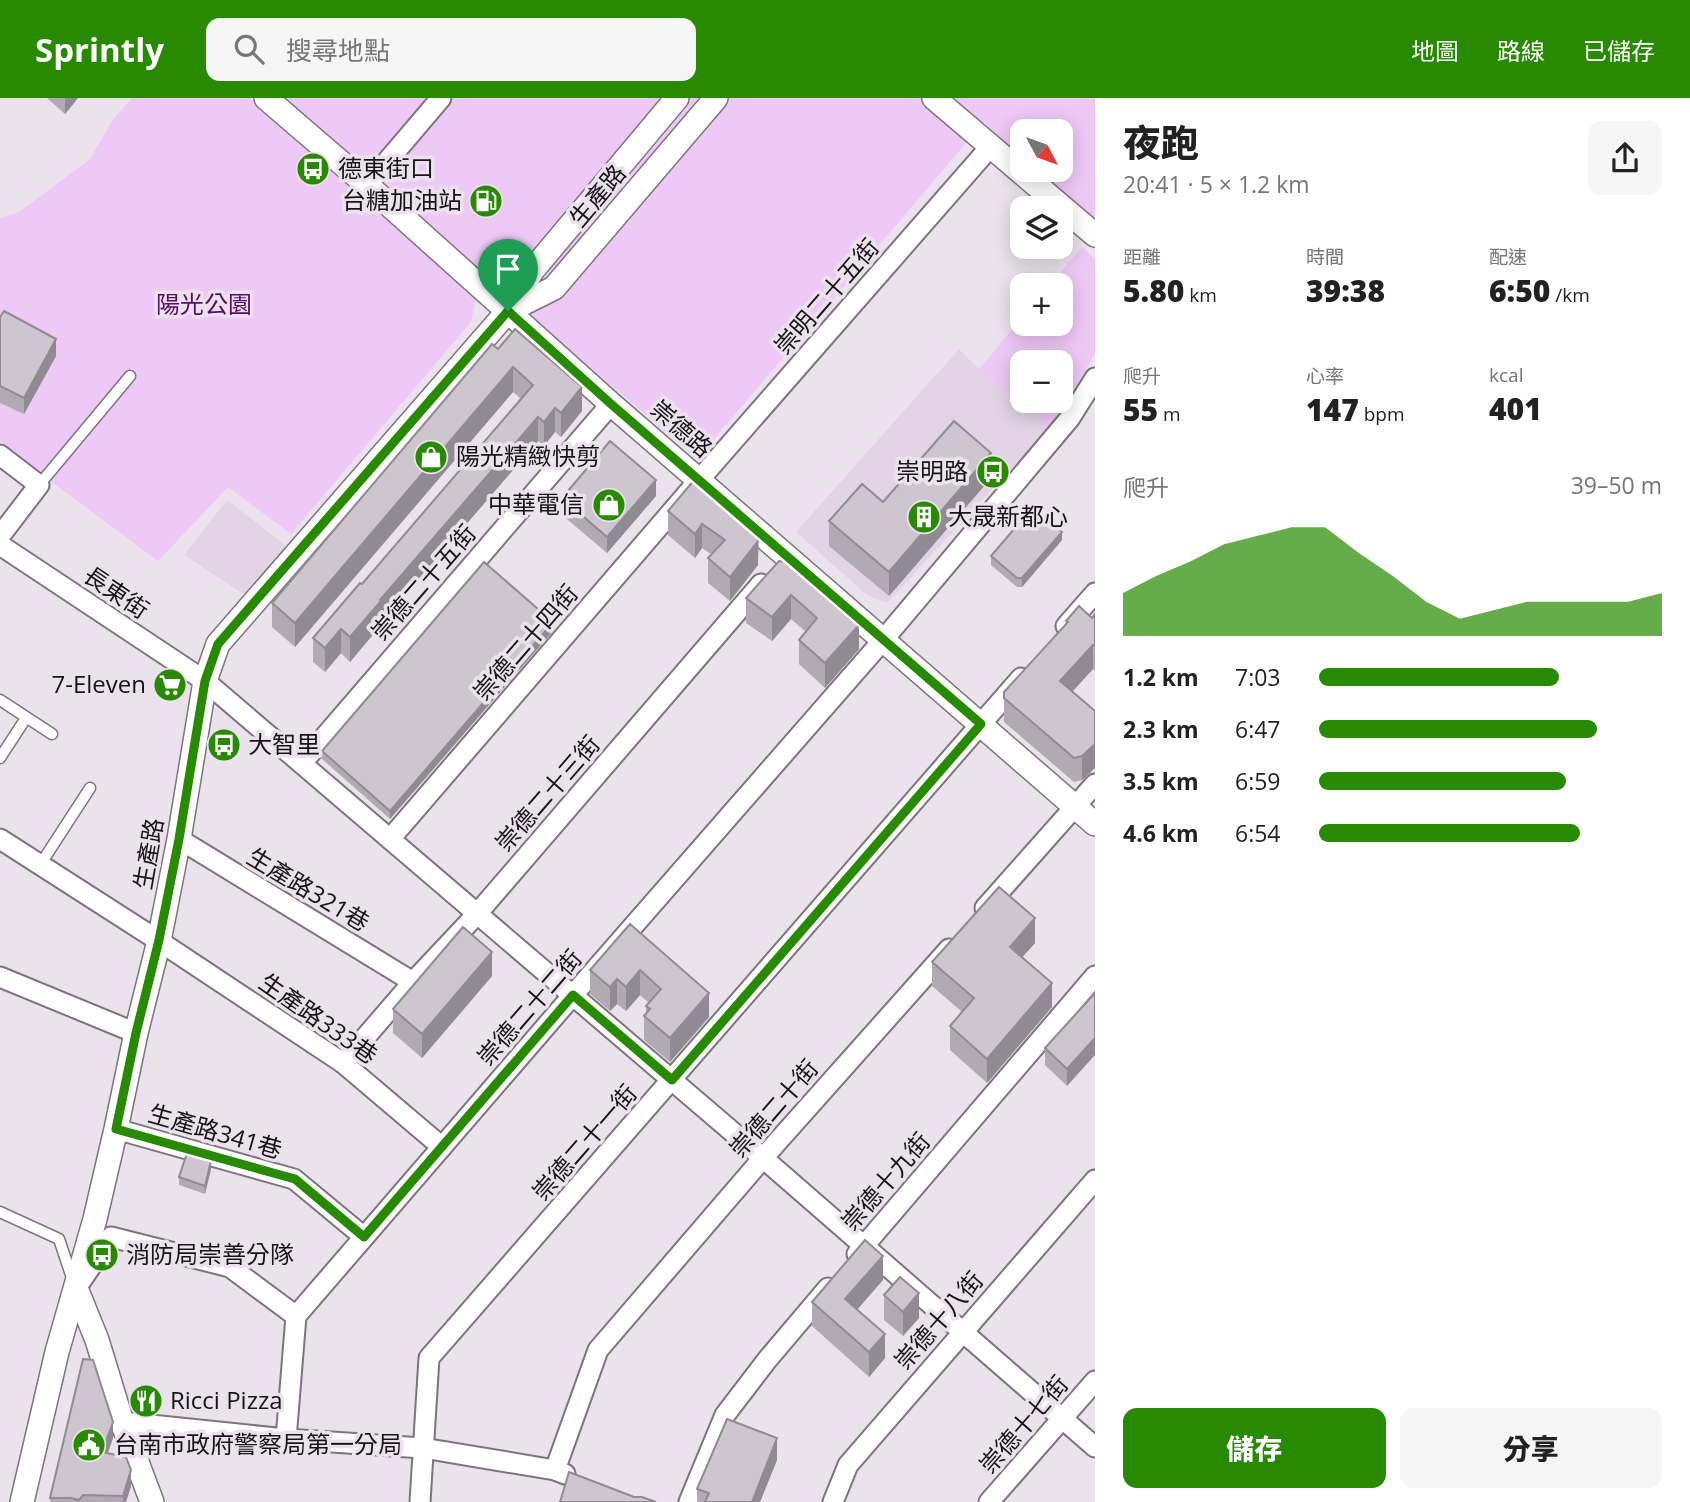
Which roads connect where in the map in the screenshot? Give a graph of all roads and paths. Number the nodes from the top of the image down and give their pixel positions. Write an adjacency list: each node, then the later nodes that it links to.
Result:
1 (266, 98): 7 (street, 崇德路)
2 (442, 98): 7 (street)
3 (677, 98): 9 (street, 生產路)
4 (716, 98): 9 (street, 生產路)
5 (934, 98): 6 (street)
6 (991, 146): 8 (street); 16 (street, 崇明二十五街)
7 (367, 185): 9 (street, 崇德路)
8 (1095, 234)
9 (508, 311): 13 (street, 崇德路); 25 (street, 生產路)
10 (130, 376): 17 (lane)
11 (1095, 378): 14 (street)
12 (1095, 395): 14 (street)
13 (611, 404): 16 (street, 崇德路); 31 (street, 崇德二十五街)
14 (1070, 418): 23 (street, 崇德二十二街)
15 (0, 456): 17 (street)
16 (699, 480): 20 (street, 崇德路); 38 (street, 崇德二十四街)
17 (39, 485): 18 (street)
18 (0, 536)
19 (0, 545): 25 (street, 長東街)
20 (786, 555): 23 (street, 崇德路); 40 (street, 崇德二十三街)
21 (1095, 593): 22 (street)
22 (1058, 635)
23 (884, 639): 28 (street, 崇德路); 45 (street, 崇德二十二街)
24 (1032, 665): 28 (street, 崇德二十一街)
25 (205, 681): 31 (street, 長東街); 37 (street, 生產路)
26 (0, 700): 27 (lane)
27 (26, 718): 29 (lane); 30 (lane)
28 (981, 724): 34 (street, 崇德路); 48 (street, 崇德二十一街)
29 (52, 734)
30 (0, 758)
31 (302, 763): 38 (street, 長東街)
32 (1095, 784): 34 (street, 崇德二十街)
33 (90, 788): 39 (lane)
34 (1075, 807): 35 (street, 崇德路); 51 (street, 崇德二十街)
35 (1095, 824)
36 (0, 839): 39 (street, 生產路333巷)
37 (179, 839): 41 (street, 生產路); 44 (street, 生產路321巷)
38 (390, 839): 40 (street, 長東街)
39 (40, 865): 41 (street, 生產路333巷)
40 (477, 915): 44 (street, 崇德二十三街); 45 (street, 長東街)
41 (159, 940): 46 (street, 生產路); 47 (street, 生產路333巷)
42 (1095, 976): 55 (street, 崇德十九街)
43 (0, 977): 46 (street)
44 (412, 982): 47 (street, 崇德二十三街)
45 (573, 995): 48 (street, 長東街); 50 (street, 崇德二十二街)
46 (136, 1033): 49 (street, 生產路)
47 (343, 1063): 50 (street, 生產路333巷)
48 (672, 1080): 51 (street, 長東街); 64 (street, 崇德二十一街)
49 (116, 1129): 54 (street, 生產路341巷); 56 (street, 生產路)
50 (442, 1147): 54 (street, 崇德二十二街)
51 (763, 1158): 55 (street, 長東街); 65 (street, 崇德二十街)
52 (1095, 1180): 58 (street, 崇德十八街)
53 (0, 1213): 56 (lane)
54 (364, 1237): 57 (street, 崇德二十二街)
55 (864, 1246): 58 (street, 長東街); 70 (street, 崇德十九街)
56 (76, 1288): 57 (street); 61 (street); 67 (street, 生產路)
57 (296, 1316): 62 (street)
58 (962, 1331): 60 (street, 長東街); 71 (street, 崇德十八街)
59 (1095, 1381): 60 (street, 崇德十七街)
60 (1062, 1419): 63 (street, 長東街); 72 (street, 崇德十七街)
61 (122, 1422): 62 (street); 68 (street)
62 (286, 1439): 64 (street)
63 (1095, 1447)
64 (423, 1448): 65 (street); 69 (street, 崇德二十一街)
65 (555, 1470): 66 (street)
66 (578, 1479)
67 (22, 1502)
68 (152, 1502)
69 (420, 1502)
70 (689, 1502)
71 (833, 1502)
72 (989, 1502)

